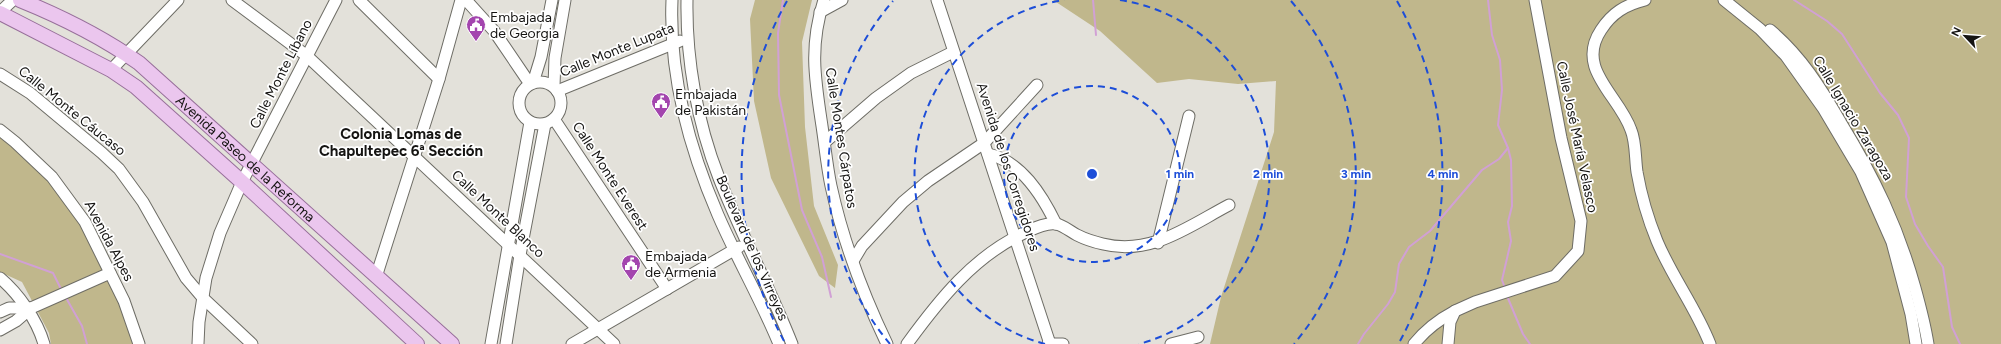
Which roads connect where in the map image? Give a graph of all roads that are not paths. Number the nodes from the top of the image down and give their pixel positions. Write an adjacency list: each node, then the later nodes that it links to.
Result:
1 (13, 0): 21 (street)
2 (20, 0): 25 (main road, Avenida Paseo de la Reforma)
3 (178, 0): 25 (street)
4 (232, 0): 26 (street, Calle Monte Blanco)
5 (336, 0): 26 (street, Calle Monte Líbano)
6 (359, 0): 29 (street)
7 (461, 0): 29 (street)
8 (466, 0): 30 (street)
9 (552, 0): 30 (street)
10 (565, 0): 32 (street)
11 (672, 0): 23 (street, Boulevard de los Virreyes)
12 (687, 0): 22 (street, Boulevard de los Virreyes)
13 (824, 0): 20 (street, Calle Montes Cárpatos)
14 (842, 0): 20 (street)
15 (937, 0): 24 (street, Avenida de los Corregidores)
16 (1534, 0): 58 (street, Calle José María Velasco)
17 (1645, 0): 19 (street)
18 (1726, 0): 83 (street, Calle Ignacio Zaragoza); 84 (street, Calle Ignacio Zaragoza)
19 (1626, 3): 82 (street)
20 (820, 12): 37 (street, Calle Montes Cárpatos)
21 (0, 13): 27 (main road, Avenida Paseo de la Reforma)
22 (688, 38): 23 (street, Calle Monte Lupata); 46 (street, Boulevard de los Virreyes)
23 (674, 43): 32 (street, Calle Monte Lupata); 49 (street, Boulevard de los Virreyes)
24 (953, 52): 37 (street); 38 (street, Avenida de los Corregidores)
25 (126, 54): 27 (street); 41 (main road, Avenida Paseo de la Reforma)
26 (307, 56): 40 (street, Calle Monte Blanco); 41 (street, Calle Monte Líbano)
27 (111, 70): 42 (main road, Avenida Paseo de la Reforma)
28 (0, 74): 56 (street, Calle Monte Cáucaso)
29 (439, 79): 40 (street)
30 (531, 83): 32 (street); 35 (street)
31 (1038, 85): 38 (street)
32 (556, 88): 34 (street)
33 (1189, 116): 47 (street)
34 (550, 121): 35 (street); 50 (street); 55 (street, Calle Monte Everest)
35 (530, 122): 48 (street)
36 (0, 130): 52 (street, Avenida Alpes)
37 (825, 142): 51 (street, Calle Montes Cárpatos)
38 (984, 143): 39 (street, Avenida de los Corregidores); 51 (street)
39 (988, 154): 44 (street); 45 (street, Avenida de los Corregidores)
40 (414, 156): 48 (street, Calle Monte Blanco); 53 (street)
41 (252, 163): 42 (street, Calle Monte Líbano); 53 (main road, Avenida Paseo de la Reforma)
42 (242, 182): 56 (street, Calle Monte Líbano); 67 (main road, Avenida Paseo de la Reforma)
43 (1229, 205): 47 (street)
44 (1056, 224): 45 (street); 47 (street)
45 (1015, 237): 76 (street); 77 (street, Avenida de los Corregidores)
46 (747, 243): 49 (street); 74 (street, Boulevard de los Virreyes)
47 (1158, 243)
48 (508, 244): 50 (street, Calle Monte Blanco); 69 (street)
49 (734, 251): 55 (street); 73 (street, Boulevard de los Virreyes)
50 (520, 256): 61 (street, Calle Monte Blanco); 70 (street)
51 (853, 261): 75 (street, Calle Montes Cárpatos)
52 (110, 273): 57 (street); 64 (street, Avenida Alpes)
53 (376, 277): 68 (main road, Avenida Paseo de la Reforma)
54 (0, 278): 57 (street)
55 (667, 289): 61 (street)
56 (203, 298): 65 (street, Calle Monte Líbano); 66 (street, Calle Monte Cáucaso)
57 (30, 308): 59 (street); 60 (street); 63 (street)
58 (1455, 311): 80 (street, Calle José María Velasco); 81 (street)
59 (0, 312)
60 (0, 330)
61 (599, 330): 71 (street); 72 (street, Calle Monte Blanco)
62 (1198, 337): 79 (street)
63 (44, 344)
64 (139, 344)
65 (198, 344)
66 (252, 344)
67 (416, 344)
68 (452, 344)
69 (491, 344)
70 (506, 344)
71 (572, 344)
72 (614, 344)
73 (779, 344)
74 (792, 344)
75 (887, 344)
76 (907, 344)
77 (1049, 344): 78 (street)
78 (1063, 344)
79 (1171, 344)
80 (1414, 344)
81 (1448, 344)
82 (1710, 344)
83 (1916, 344)
84 (1928, 344)

